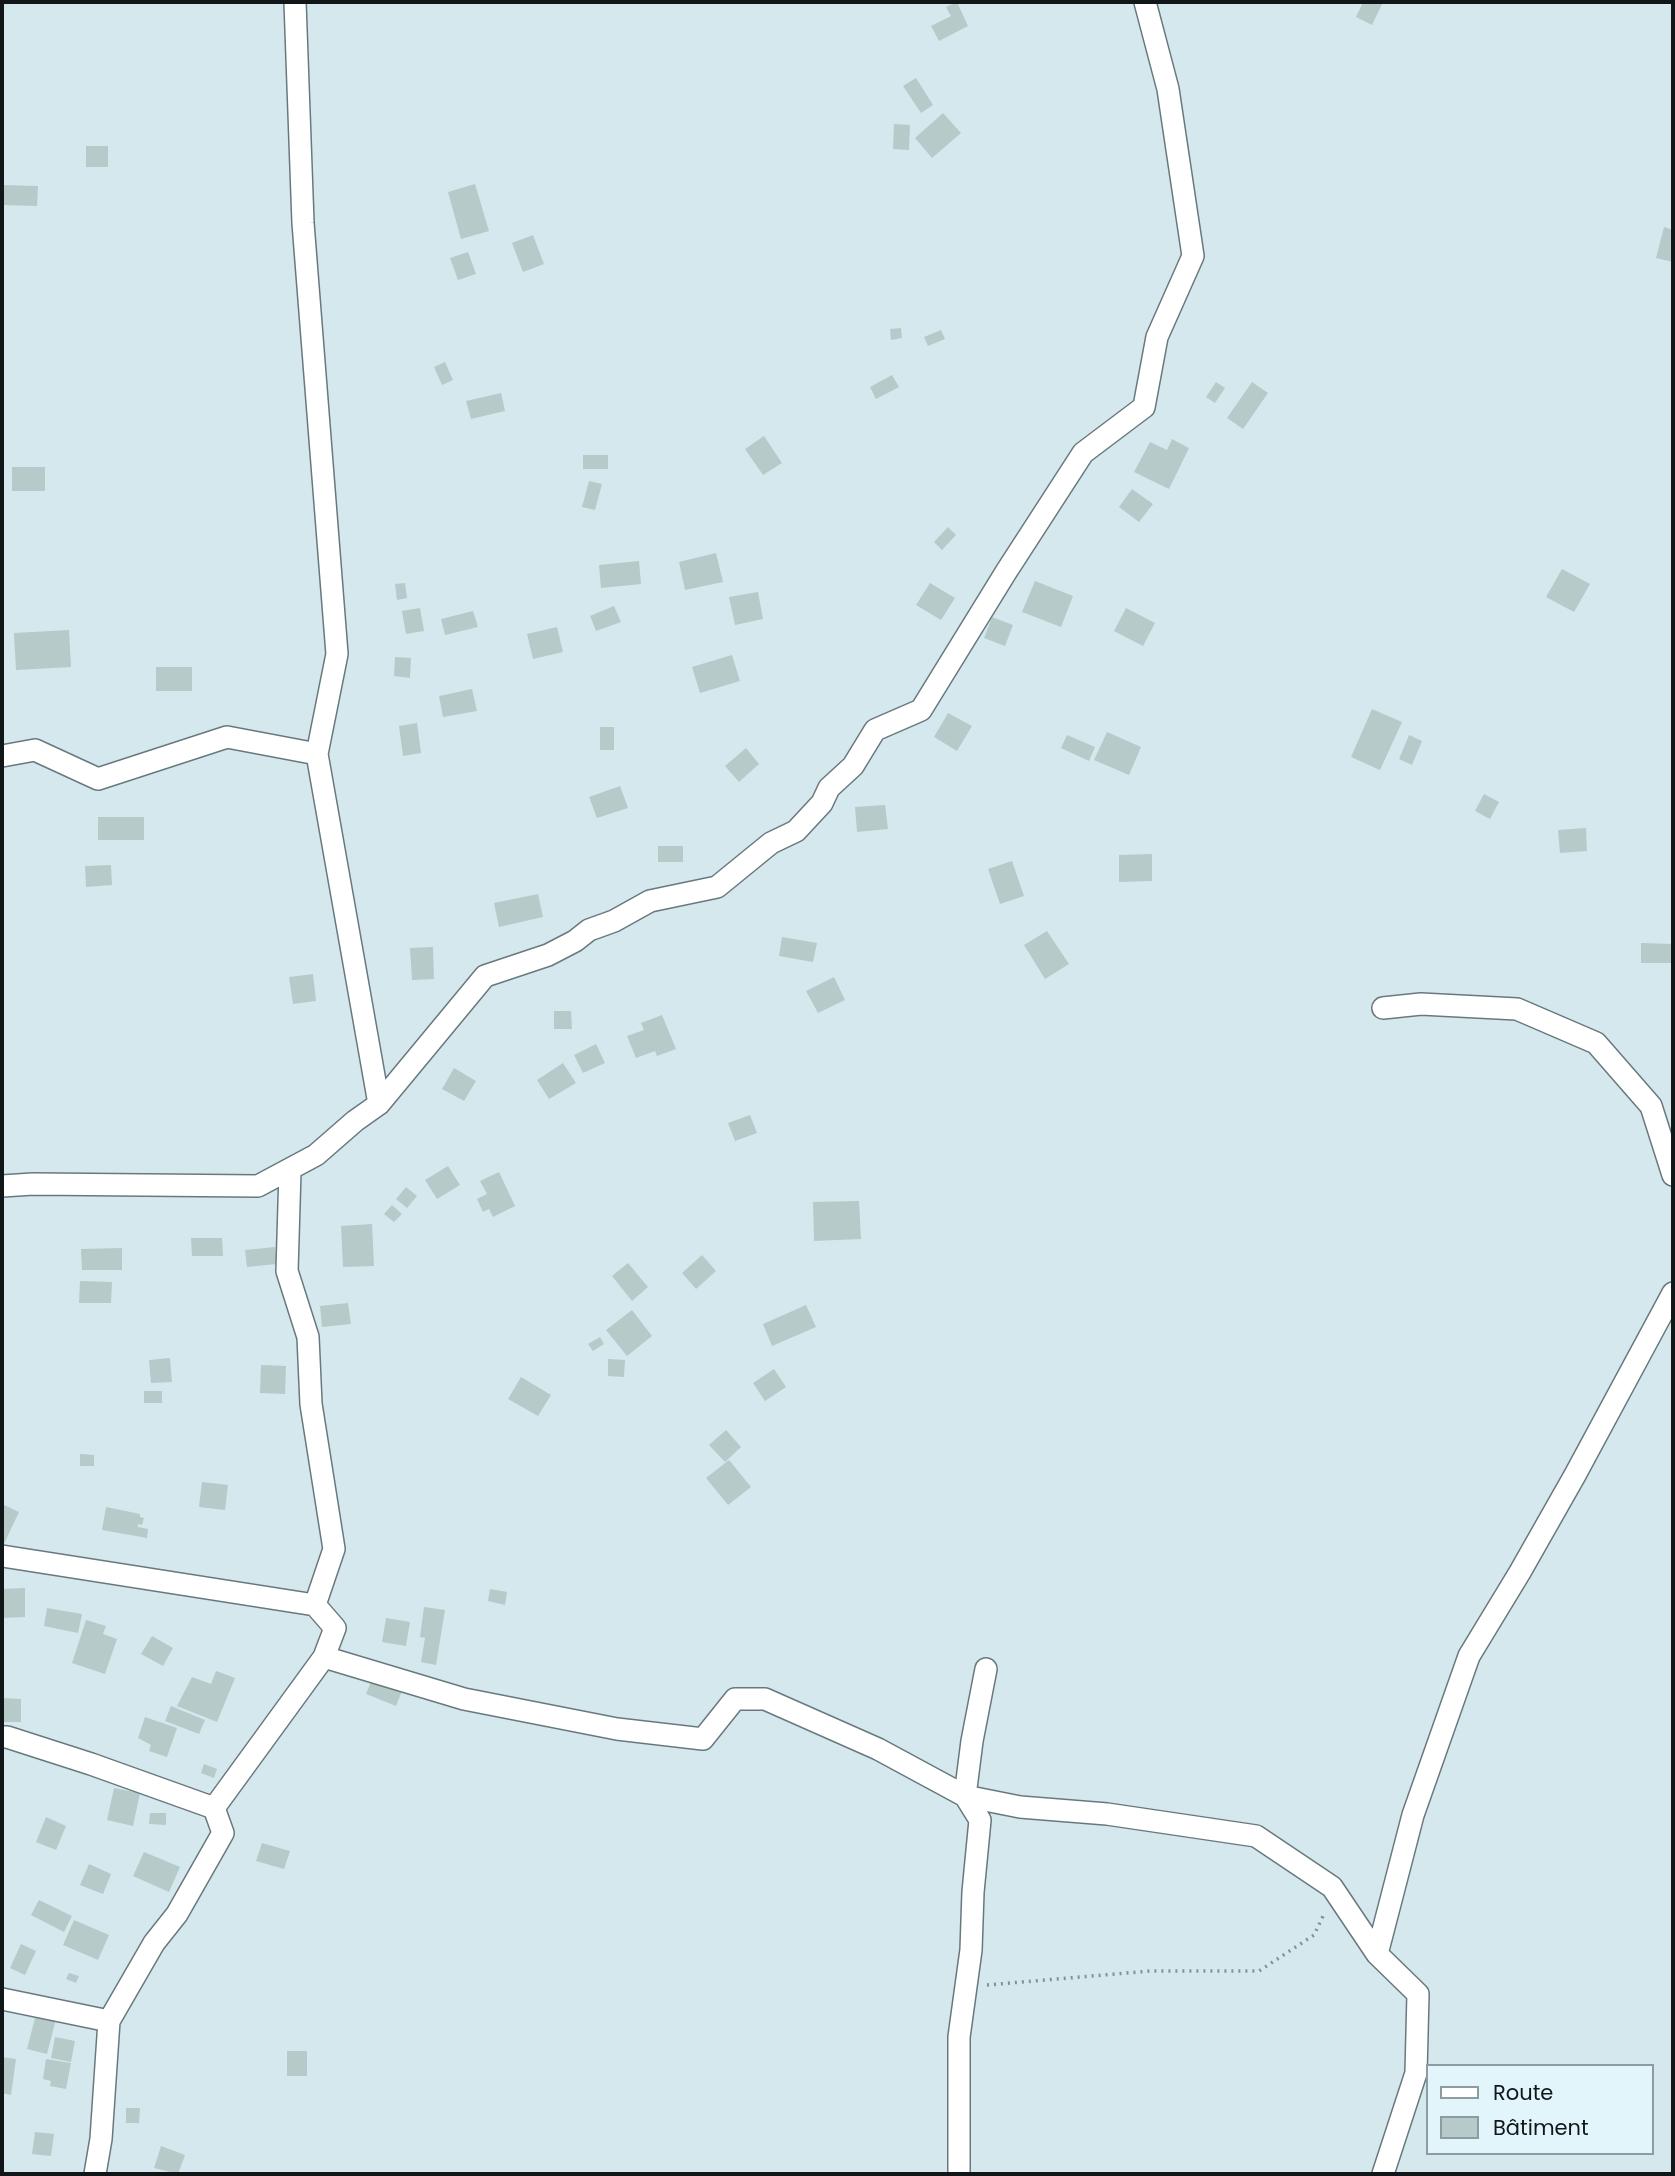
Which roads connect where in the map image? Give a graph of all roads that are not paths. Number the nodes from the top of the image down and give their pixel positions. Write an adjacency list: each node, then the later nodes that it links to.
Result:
1 (295, 2): 3 (street)
2 (1145, 2): 6 (street)
3 (317, 754): 4 (street); 6 (street)
4 (2, 756)
5 (1383, 1008): 8 (street)
6 (379, 1104): 7 (street)
7 (290, 1171): 9 (street); 12 (street)
8 (1673, 1175)
9 (2, 1186)
10 (1673, 1293): 18 (street)
11 (2, 1556): 12 (street)
12 (315, 1605): 13 (street)
13 (324, 1657): 16 (street); 17 (street)
14 (986, 1669): 16 (street)
15 (2, 1737): 17 (street)
16 (965, 1796): 18 (street); 22 (street)
17 (214, 1808): 20 (street)
18 (1377, 1954): 23 (street)
19 (2, 1999): 20 (street)
20 (109, 2021): 21 (street)
21 (95, 2174)
22 (959, 2174)
23 (1383, 2174)

